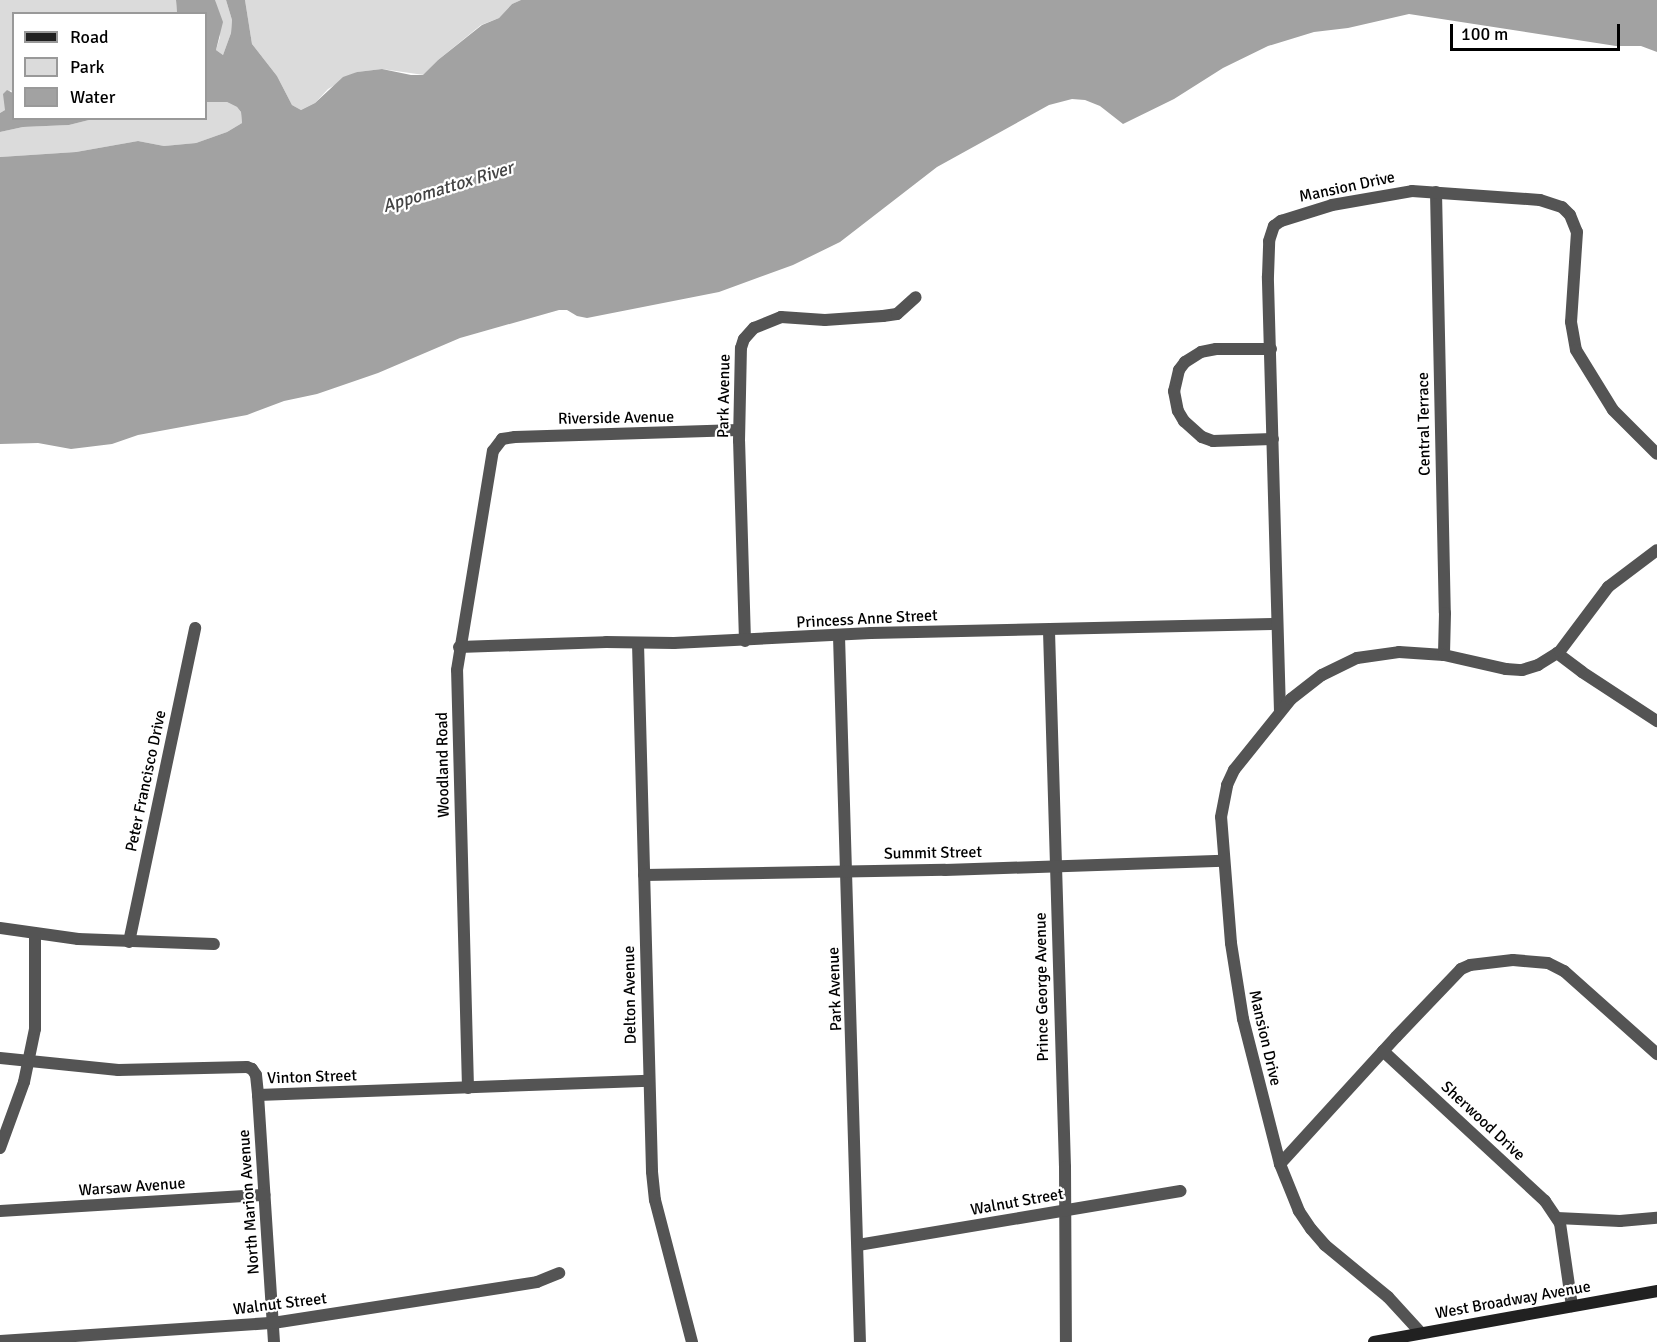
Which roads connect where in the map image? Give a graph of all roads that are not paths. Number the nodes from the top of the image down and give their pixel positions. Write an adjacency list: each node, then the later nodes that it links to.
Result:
1 (1436, 192): 3 (street, Mansion Drive); 7 (street, Mansion Drive); 17 (street, Central Terrace)
2 (916, 297): 4 (street, Park Avenue)
3 (1271, 349): 5 (street, Mansion Drive); 5 (street)
4 (739, 430): 6 (street, Riverside Avenue); 13 (street, Park Avenue)
5 (1273, 439): 9 (street, Mansion Drive)
6 (496, 445): 15 (street, Woodland Road)
7 (1657, 454)
8 (1657, 550): 16 (street, Mansion Drive)
9 (1277, 624): 11 (street, Princess Anne Street); 18 (street, Mansion Drive)
10 (195, 628): 26 (street, Peter Francisco Drive)
11 (1049, 631): 12 (street, Princess Anne Street); 21 (street, Prince George Avenue)
12 (839, 636): 13 (street, Princess Anne Street); 22 (street, Park Avenue)
13 (745, 641): 14 (street, Princess Anne Street)
14 (638, 643): 15 (street, Princess Anne Street); 23 (street, Delton Avenue)
15 (459, 647): 33 (street, Woodland Road)
16 (1557, 653): 17 (street, Mansion Drive); 19 (street)
17 (1444, 655): 18 (street, Mansion Drive)
18 (1280, 711): 20 (street, Mansion Drive)
19 (1657, 721)
20 (1223, 861): 21 (street, Summit Street); 36 (street, Mansion Drive)
21 (1056, 866): 22 (street, Summit Street); 39 (street, Prince George Avenue)
22 (848, 871): 23 (street, Summit Street); 43 (street, Park Avenue)
23 (644, 875): 32 (street, Delton Avenue)
24 (0, 928): 25 (street)
25 (34, 934): 26 (street); 31 (street)
26 (129, 942): 27 (street)
27 (214, 944)
28 (1383, 1051): 29 (street); 36 (street); 41 (street, Sherwood Drive)
29 (1657, 1054)
30 (0, 1058): 31 (street, Vinton Street)
31 (29, 1063): 34 (street, Vinton Street); 35 (street)
32 (648, 1082): 33 (street, Vinton Street); 51 (street, Delton Avenue)
33 (468, 1088): 34 (street, Vinton Street)
34 (258, 1095): 38 (street, North Marion Avenue)
35 (0, 1148)
36 (1280, 1164): 48 (street, Mansion Drive)
37 (1181, 1191): 39 (street, Walnut Street)
38 (265, 1195): 40 (street, Warsaw Avenue); 47 (street, North Marion Avenue)
39 (1065, 1210): 43 (street, Walnut Street); 53 (street, Prince George Avenue)
40 (0, 1211)
41 (1557, 1218): 42 (street); 46 (street, Sherwood Drive)
42 (1657, 1218)
43 (858, 1245): 52 (street, Park Avenue)
44 (560, 1273): 47 (street, Walnut Street)
45 (1657, 1291): 46 (main road, West Broadway Avenue)
46 (1572, 1306): 48 (main road, West Broadway Avenue)
47 (273, 1323): 49 (street, Walnut Street); 50 (street, North Marion Avenue)
48 (1421, 1333): 54 (main road, West Broadway Avenue)
49 (0, 1341)
50 (274, 1342)
51 (692, 1342)
52 (860, 1342)
53 (1066, 1342)
54 (1374, 1342)

